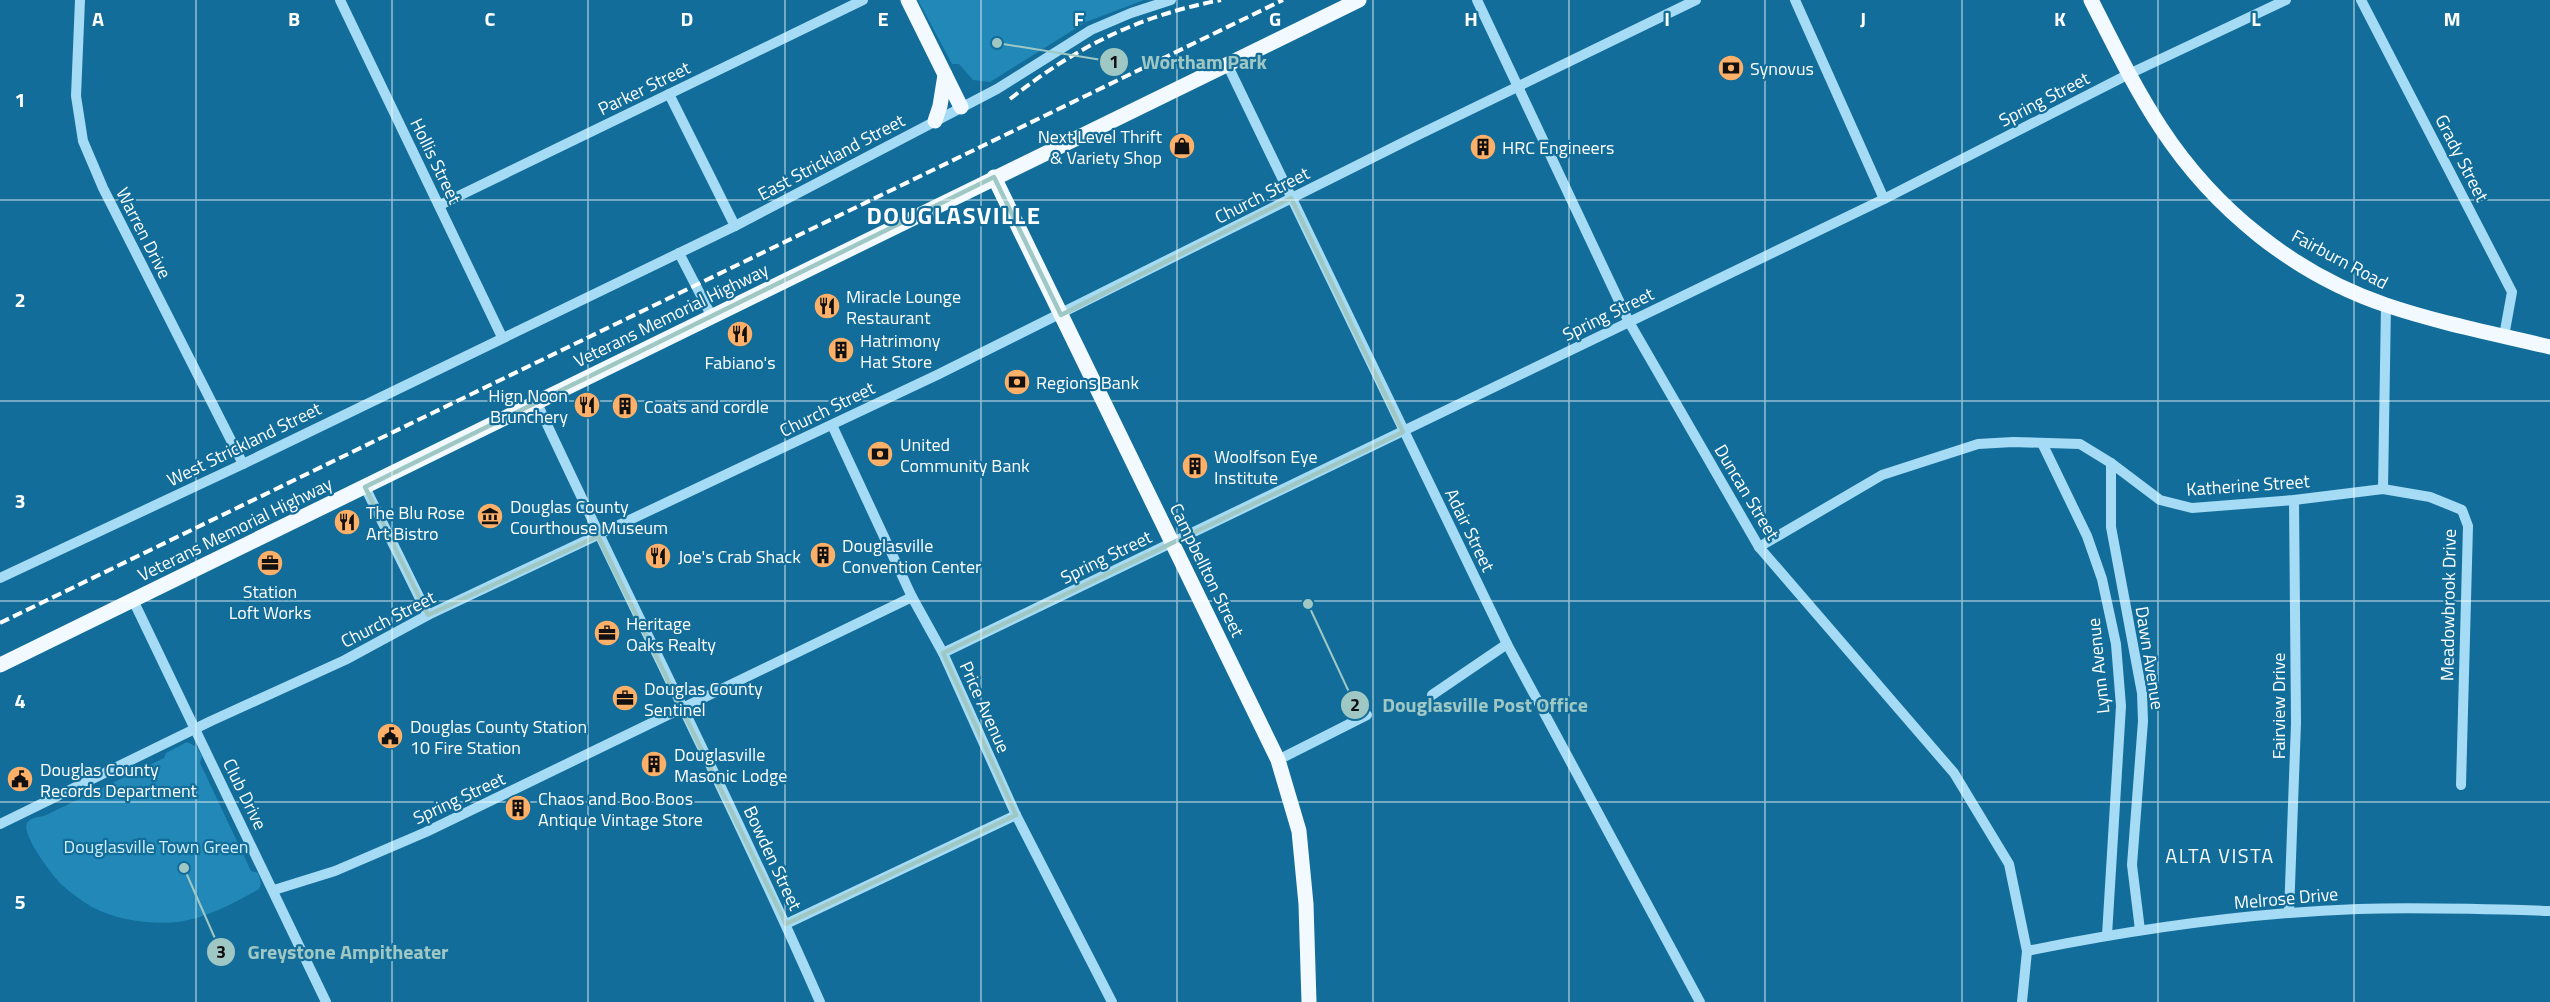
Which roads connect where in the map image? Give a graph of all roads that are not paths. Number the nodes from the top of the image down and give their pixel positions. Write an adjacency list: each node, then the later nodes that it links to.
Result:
1 (80, 0): 37 (street, Warren Drive)
2 (340, 0): 23 (street, Hollis Street)
3 (863, 0): 17 (street, Parker Street)
4 (908, 0): 15 (main road)
5 (1171, 0): 18 (street, East Strickland Street)
6 (1359, 0): 13 (main road, Veterans Memorial Highway)
7 (1477, 0): 16 (street, Duncan Street)
8 (1695, 0): 16 (street, Church Street)
9 (1795, 0): 22 (street)
10 (2091, 0): 14 (main road, Fairburn Road)
11 (2286, 0): 14 (street, Spring Street)
12 (2361, 0): 30 (street, Grady Street)
13 (1227, 64): 20 (main road, Veterans Memorial Highway); 21 (street, Adair Street)
14 (2129, 74): 22 (street, Spring Street); 26 (main road, Fairburn Road)
15 (945, 75): 18 (main road); 19 (main road)
16 (1519, 88): 21 (street, Church Street); 29 (street, Duncan Street)
17 (669, 94): 23 (street, Parker Street); 24 (street)
18 (961, 107): 19 (street, East Strickland Street)
19 (935, 121): 24 (street, East Strickland Street)
20 (994, 177): 27 (main road, Campbellton Street); 28 (main road, Veterans Memorial Highway)
21 (1291, 198): 27 (street, Church Street); 35 (street, Adair Street)
22 (1884, 199): 29 (street, Spring Street)
23 (440, 205): 31 (street, Hollis Street)
24 (735, 226): 25 (street, East Strickland Street)
25 (680, 253): 28 (street); 31 (street, East Strickland Street)
26 (2386, 305): 30 (main road, Fairburn Road); 40 (street)
27 (1061, 315): 34 (street, Church Street); 43 (main road, Campbellton Street)
28 (712, 317): 33 (main road, Veterans Memorial Highway)
29 (1629, 322): 35 (street, Spring Street); 44 (street, Duncan Street)
30 (2504, 336): 32 (main road, Fairburn Road)
31 (502, 337): 37 (street, West Strickland Street)
32 (2550, 347)
33 (537, 403): 39 (main road, Veterans Memorial Highway); 42 (street, Bowden Street)
34 (832, 425): 42 (street, Church Street); 46 (street, Price Avenue)
35 (1403, 432): 43 (street, Spring Street); 49 (street, Adair Street)
36 (2042, 443): 38 (street, Katherine Street); 44 (street, Katherine Street); 65 (street, Lynn Avenue)
37 (243, 464): 45 (street, West Strickland Street)
38 (2111, 464): 41 (street, Katherine Street); 64 (street, Dawn Avenue)
39 (365, 486): 47 (main road, Veterans Memorial Highway); 48 (street)
40 (2383, 489): 41 (street, Katherine Street); 57 (street, Meadowbrook Drive)
41 (2294, 500): 62 (street, Fairview Drive)
42 (598, 536): 48 (street, Church Street); 53 (street, Bowden Street)
43 (1172, 543): 50 (street, Spring Street); 56 (main road, Campbellton Street)
44 (1758, 547): 66 (street, Duncan Street)
45 (0, 578)
46 (912, 597): 50 (street, Price Avenue); 53 (street, Spring Street)
47 (133, 600): 51 (main road, Veterans Memorial Highway); 55 (street, Club Drive)
48 (428, 615): 55 (street, Church Street)
49 (1507, 644): 52 (street); 71 (street, Adair Street)
50 (943, 653): 58 (street, Price Avenue)
51 (0, 665)
52 (1432, 695)
53 (685, 708): 60 (street, Spring Street); 63 (street, Bowden Street)
54 (1367, 715): 56 (street)
55 (195, 729): 59 (street, Church Street); 60 (street, Club Drive)
56 (1278, 760): 70 (main road, Campbellton Street)
57 (2461, 784)
58 (1016, 815): 63 (street); 69 (street, Price Avenue)
59 (0, 824)
60 (274, 890): 67 (street, Club Drive)
61 (2550, 911): 62 (street, Melrose Drive)
62 (2289, 913): 64 (street, Melrose Drive)
63 (786, 924): 68 (street, Bowden Street)
64 (2140, 930): 65 (street, Melrose Drive)
65 (2107, 935): 66 (street, Melrose Drive)
66 (2027, 951): 72 (street, Duncan Street)
67 (326, 1002)
68 (820, 1002)
69 (1112, 1002)
70 (1309, 1002)
71 (1700, 1002)
72 (2022, 1002)

